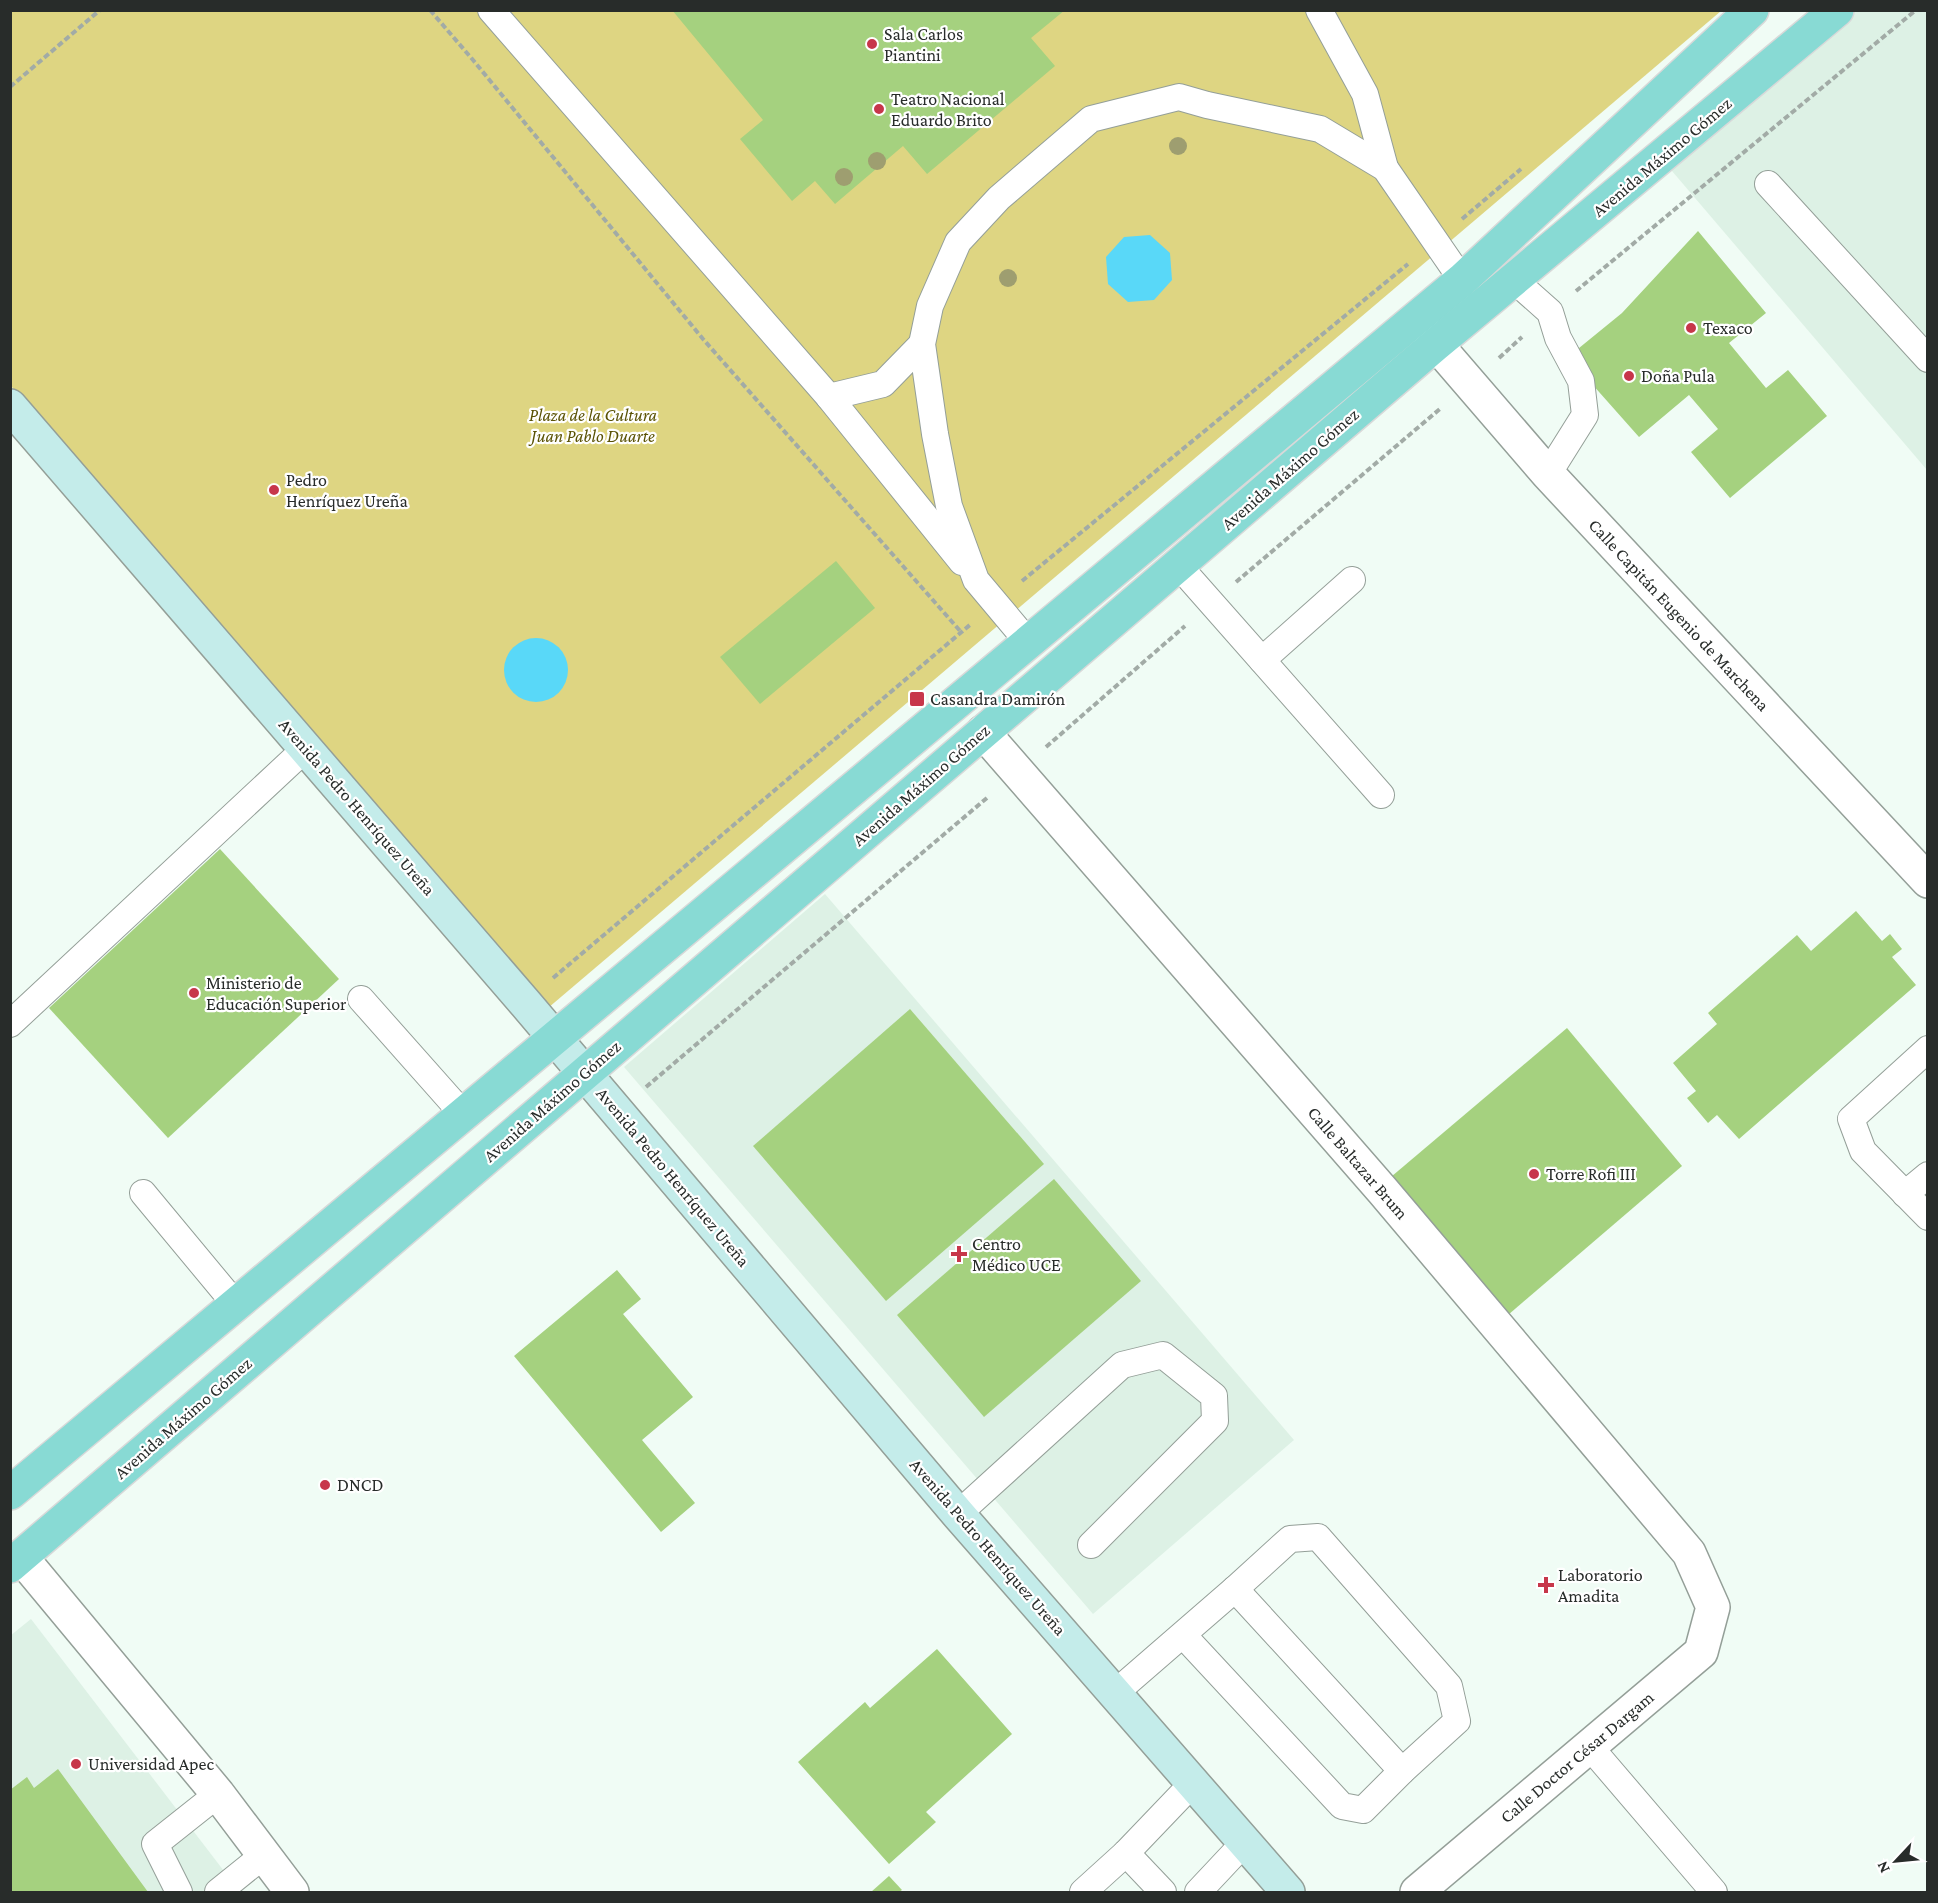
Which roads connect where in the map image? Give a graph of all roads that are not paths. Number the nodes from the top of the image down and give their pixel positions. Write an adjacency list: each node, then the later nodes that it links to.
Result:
1 (491, 10): 13 (lane)
2 (1319, 10): 5 (lane)
3 (1752, 10): 7 (main road, Avenida Máximo Gómez)
4 (1837, 10): 8 (main road, Avenida Máximo Gómez)
5 (1385, 168): 7 (lane); 10 (lane)
6 (1768, 184): 12 (lane)
7 (1462, 280): 9 (main road, Avenida Máximo Gómez)
8 (1514, 280): 11 (main road, Avenida Máximo Gómez); 15 (lane)
9 (1415, 320): 11 (street, Calle Capitán Eugenio de Marchena); 19 (main road, Avenida Máximo Gómez)
10 (922, 345): 13 (lane); 17 (lane)
11 (1435, 345): 15 (street, Calle Capitán Eugenio de Marchena); 16 (main road, Avenida Máximo Gómez)
12 (1928, 359)
13 (829, 397): 17 (lane)
14 (10, 406): 22 (main road, Avenida Pedro Henríquez Ureña)
15 (1548, 474): 24 (street, Calle Capitán Eugenio de Marchena)
16 (1178, 565): 20 (lane); 21 (main road, Avenida Máximo Gómez)
17 (976, 580): 19 (lane)
18 (1352, 580): 20 (lane)
19 (1028, 642): 27 (main road, Avenida Máximo Gómez)
20 (1262, 660): 23 (lane)
21 (983, 732): 29 (main road, Avenida Máximo Gómez); 41 (street, Calle Baltazar Brum)
22 (306, 748): 26 (lane); 27 (main road, Avenida Pedro Henríquez Ureña)
23 (1382, 795)
24 (1928, 881)
25 (361, 999): 30 (lane)
26 (10, 1024)
27 (555, 1038): 29 (main road, Avenida Pedro Henríquez Ureña); 30 (main road, Avenida Máximo Gómez)
28 (1928, 1049): 33 (lane)
29 (585, 1073): 37 (main road, Avenida Pedro Henríquez Ureña); 39 (main road, Avenida Máximo Gómez)
30 (463, 1114): 35 (main road, Avenida Máximo Gómez)
31 (1928, 1175): 33 (lane)
32 (143, 1193): 35 (lane)
33 (1905, 1194): 34 (lane)
34 (1928, 1217)
35 (236, 1305): 36 (main road, Avenida Máximo Gómez)
36 (10, 1493)
37 (958, 1514): 38 (lane); 43 (main road, Avenida Pedro Henríquez Ureña)
38 (1091, 1545)
39 (14, 1555): 47 (street)
40 (1235, 1589): 42 (lane); 45 (lane); 45 (lane)
41 (1713, 1606): 44 (street, Calle Doctor César Dargam)
42 (1183, 1635): 43 (lane); 45 (lane)
43 (1115, 1693): 46 (main road, Avenida Pedro Henríquez Ureña)
44 (1590, 1747): 58 (street, Calle Doctor César Dargam); 59 (lane)
45 (1402, 1772)
46 (1192, 1784): 48 (main road, Avenida Pedro Henríquez Ureña); 49 (lane)
47 (218, 1794): 50 (street); 51 (lane)
48 (1244, 1843): 56 (lane); 57 (main road, Avenida Pedro Henríquez Ureña)
49 (1126, 1854): 54 (lane); 55 (lane)
50 (264, 1855): 52 (lane); 53 (street)
51 (179, 1893)
52 (218, 1893)
53 (292, 1893)
54 (1083, 1893)
55 (1163, 1893)
56 (1198, 1893)
57 (1288, 1893)
58 (1418, 1893)
59 (1714, 1893)

